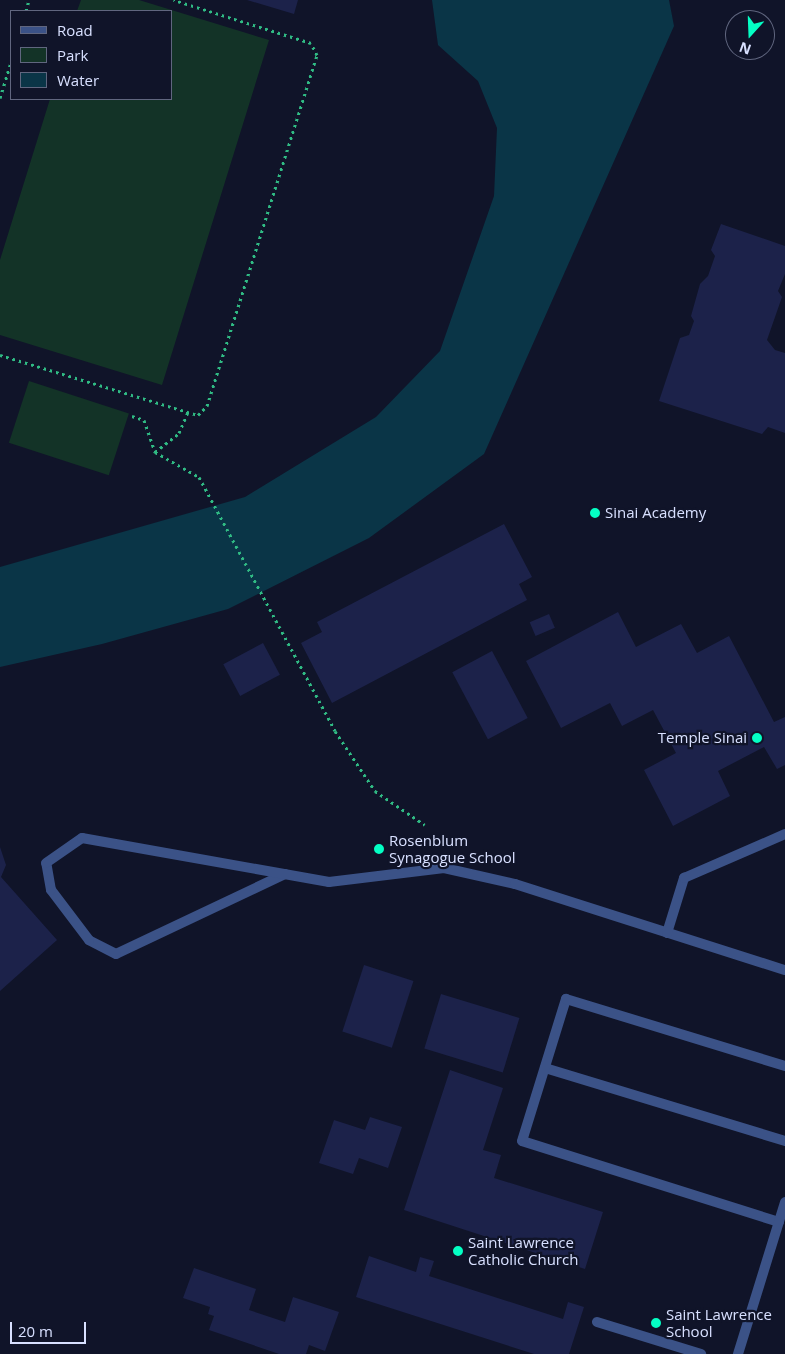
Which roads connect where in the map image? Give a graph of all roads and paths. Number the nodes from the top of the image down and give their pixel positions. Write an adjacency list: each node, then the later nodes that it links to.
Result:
1 (174, 0): 5 (path)
2 (10, 64): 3 (path)
3 (0, 98)
4 (0, 355): 5 (path)
5 (188, 412): 7 (path)
6 (132, 416): 7 (path)
7 (155, 452): 8 (path)
8 (425, 825)
9 (785, 834): 11 (street)
10 (285, 874): 10 (street); 11 (street)
11 (667, 933): 12 (street)
12 (785, 970)
13 (785, 1066): 14 (street)
14 (545, 1068): 15 (street); 17 (street)
15 (785, 1141)
16 (785, 1202): 17 (street)
17 (779, 1222): 20 (street)
18 (596, 1322): 19 (street)
19 (701, 1354)
20 (738, 1354)

